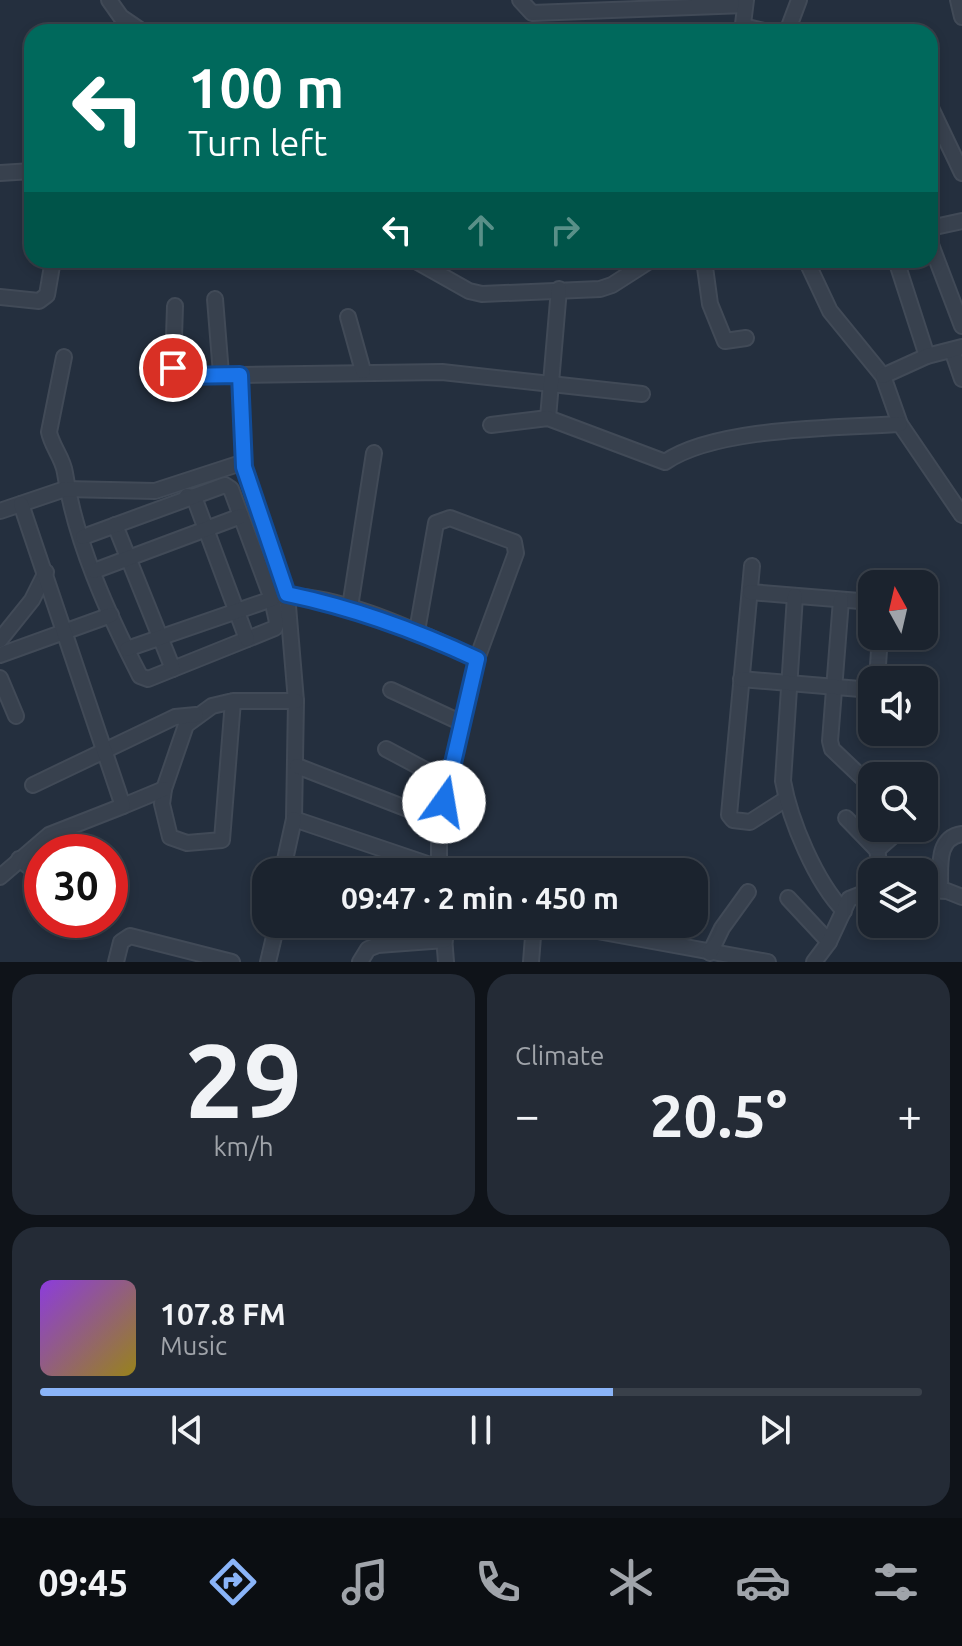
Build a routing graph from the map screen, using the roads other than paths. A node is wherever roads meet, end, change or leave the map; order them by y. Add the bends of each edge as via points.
1 (109, 0) edge
2 (520, 0) edge
3 (799, 0) edge
4 (958, 0) edge
5 (746, 2) edge
6 (682, 4) edge
7 (572, 6) edge
8 (962, 17) edge
9 (131, 24) edge
10 (743, 24) edge
11 (790, 24) edge
12 (938, 123) edge
13 (24, 172) edge
14 (0, 173) edge
15 (962, 173) edge
16 (962, 221) edge
17 (938, 226) edge
18 (938, 263) edge
19 (52, 268) edge
20 (428, 268) edge
21 (639, 268) edge
22 (705, 268) edge
23 (810, 268) edge
24 (899, 268) edge
25 (559, 289) junction
26 (0, 297) edge
27 (215, 299) dead end
28 (175, 306) dead end
29 (348, 317) dead end
30 (962, 326) edge
31 (746, 338) dead end
32 (957, 348) edge
33 (927, 356) junction
34 (64, 357) dead end
35 (363, 371) junction
36 (221, 374) junction
37 (240, 375) junction
38 (883, 376) junction
39 (962, 379) edge
40 (550, 383) junction
41 (642, 394) dead end
42 (548, 418) junction
43 (900, 424) junction
44 (491, 425) dead end
45 (374, 453) dead end
46 (244, 467) junction
47 (65, 489) junction
48 (155, 491) junction
49 (194, 497) junction
50 (21, 504) junction
51 (0, 511) edge
52 (962, 515) edge
53 (241, 516) junction
54 (115, 525) junction
55 (206, 529) junction
56 (83, 537) junction
57 (129, 558) junction
58 (752, 566) dead end
59 (94, 571) junction
60 (46, 572) junction
61 (750, 592) junction
62 (287, 594) junction
63 (795, 596) junction
64 (272, 599) junction
65 (841, 600) junction
66 (858, 601) edge
67 (350, 607) junction
68 (237, 611) junction
69 (111, 615) junction
70 (417, 631) junction
71 (65, 632) junction
72 (159, 638) junction
73 (247, 639) junction
74 (0, 640) edge
75 (127, 649) junction
76 (0, 655) edge
77 (477, 659) junction
78 (173, 669) junction
79 (0, 678) edge
80 (741, 679) junction
81 (789, 682) junction
82 (834, 688) junction
83 (858, 689) edge
84 (391, 690) dead end
85 (233, 701) junction
86 (296, 701) junction
87 (196, 715) junction
88 (16, 716) dead end
89 (462, 723) junction
90 (386, 749) dead end
91 (106, 750) junction
92 (297, 766) junction
93 (858, 774) edge
94 (448, 782) junction
95 (33, 785) dead end
96 (164, 789) junction
97 (786, 799) junction
98 (123, 806) junction
99 (846, 818) dead end
100 (294, 819) junction
101 (439, 821) junction
102 (962, 834) edge
103 (886, 842) edge
104 (877, 850) junction
105 (285, 858) edge
106 (405, 858) edge
107 (439, 858) edge
108 (878, 858) edge
109 (19, 859) junction
110 (24, 863) edge
111 (0, 877) edge
112 (940, 890) joint
113 (748, 892) dead end
114 (858, 893) edge
115 (962, 897) edge
116 (788, 898) dead end
117 (844, 911) junction
118 (274, 938) edge
119 (533, 938) edge
120 (632, 938) edge
121 (445, 940) joint
122 (829, 942) junction
123 (710, 953) junction
124 (116, 962) edge
125 (232, 962) edge
126 (268, 962) edge
127 (360, 962) edge
128 (446, 962) edge
129 (531, 962) edge
130 (768, 962) edge
131 (814, 962) edge

1 - 9 street
2 - 7 street via 532,13
3 - 11 street
4 - 8 street
5 - 6 street
5 - 10 street
6 - 7 street
12 - 15 street
13 - 14 street
16 - 17 street
18 - 30 street
19 - 26 street via 47,295 39,301
20 - 25 street via 475,294
21 - 25 street via 600,289
22 - 31 street via 710,304 725,341
23 - 38 street via 830,311
24 - 33 street
25 - 40 street
27 - 36 street
28 - 36 street via 173,368 180,376
29 - 35 street
32 - 33 street
32 - 39 street
33 - 38 street
34 - 47 street via 49,432 65,473
35 - 37 street
35 - 40 street via 442,372
36 - 37 street
37 - 46 street
38 - 43 street
40 - 41 street
40 - 42 street
42 - 43 street via 665,462 695,445
42 - 44 street
43 - 52 street
45 - 67 street
46 - 48 street via 238,464
46 - 62 street
47 - 48 street
47 - 50 street
47 - 56 street
48 - 49 street
49 - 53 street via 229,486
49 - 54 street
49 - 55 street
50 - 51 street
50 - 60 street
53 - 55 street
53 - 64 street
54 - 56 street
54 - 57 street
55 - 57 street
55 - 68 street
56 - 59 street
57 - 59 street
57 - 72 street
58 - 61 street
59 - 69 street
60 - 71 street
60 - 74 street via 32,600
61 - 63 street
61 - 80 street
62 - 64 street
62 - 67 street
62 - 86 street
63 - 65 street
63 - 81 street
64 - 68 street
64 - 73 street via 277,626
65 - 66 street
65 - 82 street
67 - 70 street
68 - 72 street
68 - 73 street
69 - 71 street
69 - 75 street
70 - 77 street
70 - 77 street via 436,523 450,518 514,542 516,553
71 - 76 street
71 - 91 street
72 - 75 street
72 - 78 street
73 - 78 street
75 - 78 street via 144,679
77 - 89 street
79 - 88 street
80 - 81 street
80 - 97 street via 729,815 750,822
81 - 82 street
81 - 97 street via 783,757
82 - 83 street
82 - 93 street via 832,749
84 - 89 street
85 - 86 street
85 - 87 street
85 - 96 street via 222,840 187,843 170,837
86 - 92 street
87 - 91 street via 175,717
87 - 96 street via 186,725
89 - 94 street
90 - 94 street
91 - 95 street
91 - 98 street
92 - 100 street
92 - 101 street
94 - 101 street
96 - 98 street
97 - 117 street via 827,894
98 - 109 street via 49,835
99 - 104 street
100 - 105 street
100 - 106 street
101 - 107 street
102 - 112 street via 946,841 941,851
103 - 104 street
104 - 108 street
109 - 110 street
109 - 111 street
112 - 115 street
113 - 123 street
114 - 117 street
116 - 122 street
117 - 122 street
118 - 126 street
119 - 129 street
120 - 123 street
121 - 127 street via 378,945
121 - 128 street
122 - 131 street
123 - 130 street
124 - 125 street via 121,942 130,936

